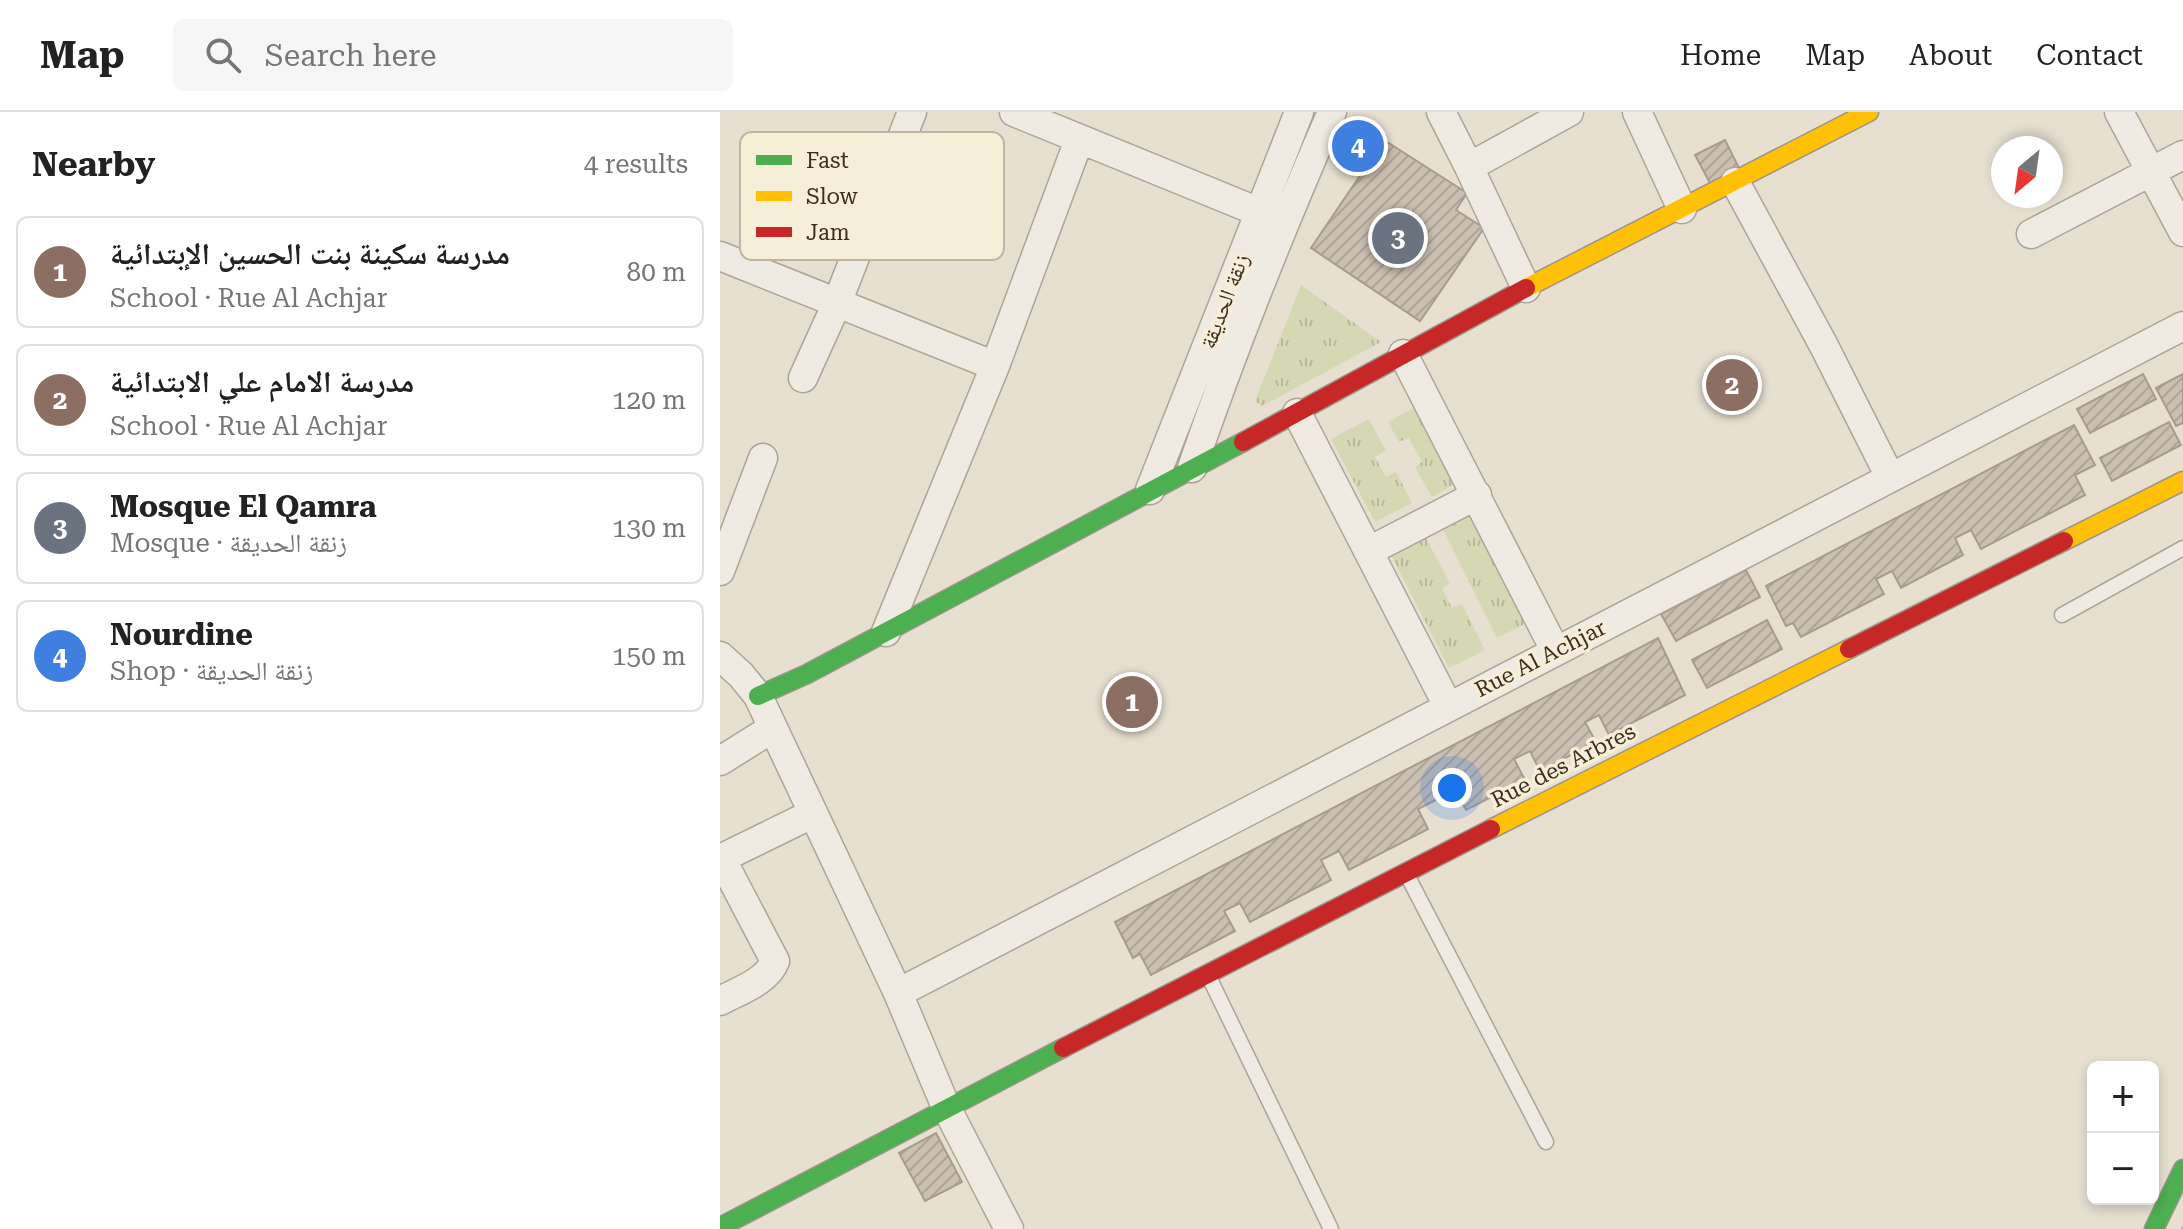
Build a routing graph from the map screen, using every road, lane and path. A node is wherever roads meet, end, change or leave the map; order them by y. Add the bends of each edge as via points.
1 (912, 112) edge
2 (1014, 112) edge
3 (1299, 112) edge
4 (1332, 112) edge
5 (1441, 112) edge
6 (1569, 112) edge
7 (1637, 112) edge
8 (1869, 112) edge
9 (2119, 112) edge
10 (904, 132) edge
11 (1079, 140) junction
12 (2183, 155) edge
13 (1469, 167) junction
14 (2152, 173) junction
15 (1735, 182) junction
16 (1682, 209) junction
17 (1259, 212) junction
18 (2183, 232) edge
19 (2031, 234) dead end
20 (720, 256) edge
21 (854, 260) edge
22 (1526, 288) junction
23 (837, 303) junction
24 (2183, 326) edge
25 (1403, 354) junction
26 (995, 366) junction
27 (803, 378) dead end
28 (1297, 413) junction
29 (763, 458) dead end
30 (1192, 468) junction
31 (1890, 477) junction
32 (2183, 481) edge
33 (1150, 490) junction
34 (1477, 495) junction
35 (2183, 548) edge
36 (1369, 551) junction
37 (720, 571) edge
38 (2062, 615) dead end
39 (886, 632) junction
40 (1555, 650) junction
41 (720, 656) edge
42 (758, 696) junction
43 (1448, 706) junction
44 (773, 728) junction
45 (720, 761) edge
46 (812, 814) junction
47 (720, 858) edge
48 (1405, 871) junction
49 (1207, 973) junction
50 (898, 993) junction
51 (720, 1001) edge
52 (956, 1102) junction
53 (1546, 1142) dead end
54 (2183, 1169) edge
55 (720, 1227) edge
56 (1009, 1229) edge
57 (1331, 1229) edge
58 (2154, 1229) edge

1 - 10 street
2 - 11 street
3 - 17 street, زنقة الحديقة
4 - 30 street, زنقة الحديقة
5 - 13 street
6 - 13 street
7 - 16 street
8 - 15 street
9 - 14 street
11 - 17 street
11 - 26 street
12 - 14 street
13 - 22 street
14 - 18 street
14 - 19 street
15 - 16 street
15 - 31 street
16 - 22 street
17 - 33 street, زنقة الحديقة
20 - 23 street
21 - 23 street
22 - 25 street
23 - 26 street
23 - 27 street
24 - 31 street, Rue Al Achjar
25 - 28 street
25 - 34 street
26 - 39 street
28 - 30 street
28 - 36 street
29 - 37 street
30 - 33 street
31 - 40 street, Rue Al Achjar
32 - 48 street, Rue des Arbres
33 - 39 street
34 - 36 street
34 - 40 street
35 - 38 lane
36 - 43 street
39 - 42 street
40 - 43 street, Rue Al Achjar
41 - 42 street
42 - 44 street
43 - 50 street, Rue Al Achjar
44 - 45 street
44 - 46 street
46 - 47 street
46 - 50 street
47 - 51 street via 775,961 762,978
48 - 49 street, Rue des Arbres
48 - 53 lane
49 - 52 street, Rue des Arbres
49 - 57 lane
50 - 52 street
52 - 55 street, Rue des Arbres
52 - 56 street
54 - 58 street

